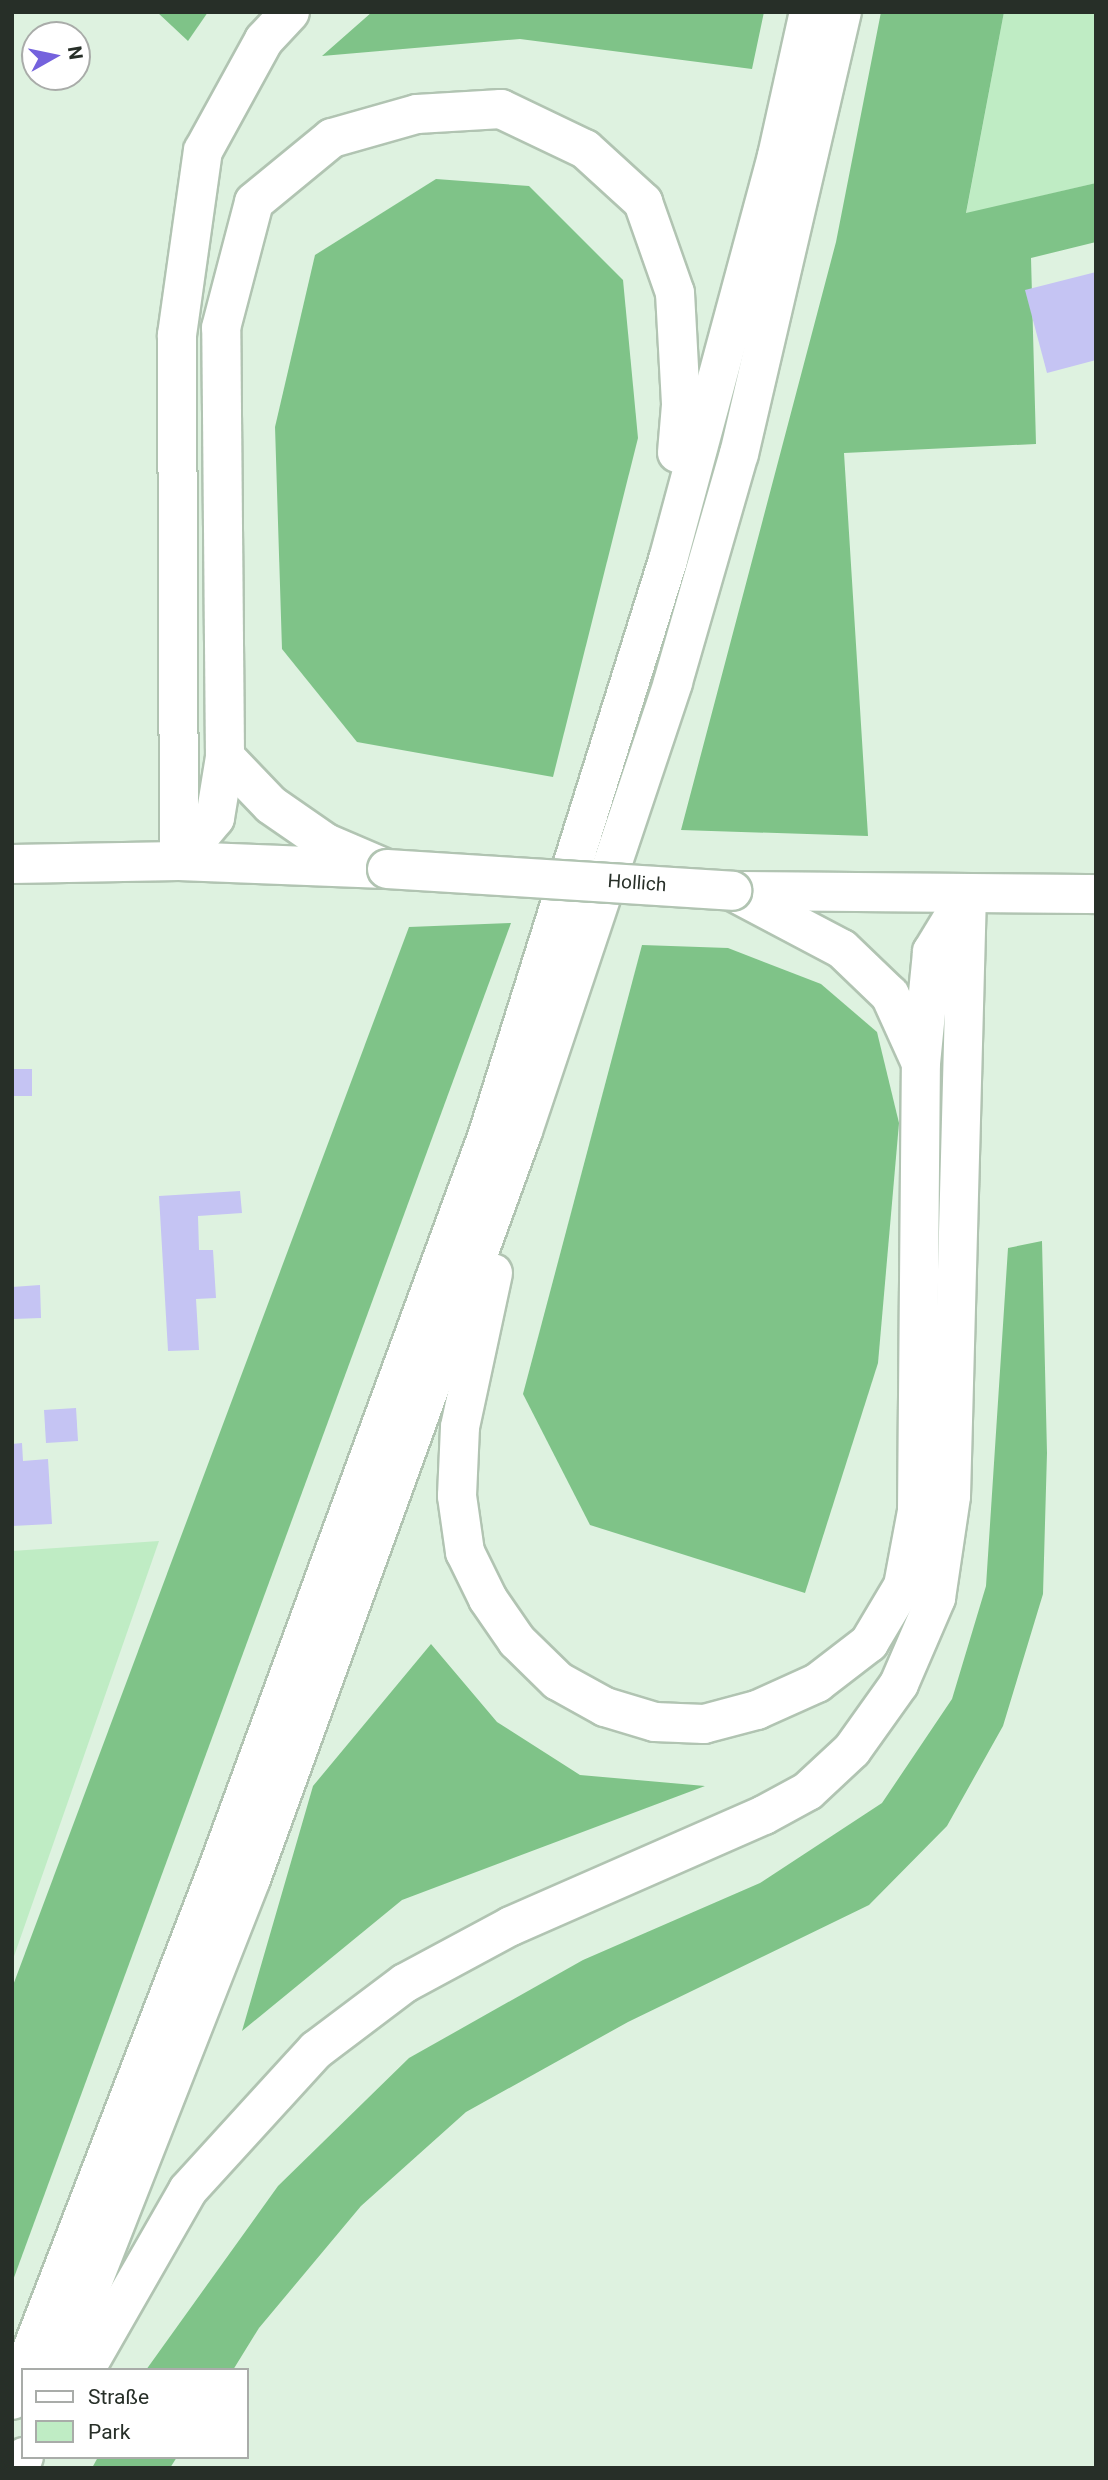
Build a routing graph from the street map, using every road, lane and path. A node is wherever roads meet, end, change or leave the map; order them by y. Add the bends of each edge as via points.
1 (290, 12) edge
2 (808, 12) edge
3 (842, 12) edge
4 (668, 560) junction
5 (225, 757) junction
6 (179, 861) junction
7 (12, 864) edge
8 (387, 869) junction
9 (732, 891) junction
10 (967, 894) junction
11 (1096, 894) edge
12 (921, 1063) junction
13 (523, 1130) junction
14 (26, 2368) edge
15 (59, 2368) edge
16 (86, 2368) edge
17 (21, 2379) edge
18 (12, 2400) edge

1 - 6 main road via 264,40 203,151 177,335
2 - 4 main road via 777,156
3 - 13 main road via 739,454 673,682
4 - 5 main road via 681,405 675,293 643,202 585,149 501,109 416,114 332,138 254,202 221,328
4 - 14 main road via 488,1134 218,1868
5 - 6 main road via 215,818
5 - 8 main road via 271,805 326,843
6 - 7 main road, Hollich
6 - 8 main road, Hollich
8 - 9 main road, Hollich, bridge
9 - 10 main road, Hollich
9 - 12 main road via 842,949 890,995
10 - 11 main road, Hollich
10 - 12 main road via 932,952
10 - 16 main road via 951,1496 936,1598 899,1684 852,1750 808,1791 764,1815 511,1926 405,1983 316,2050 188,2190
12 - 13 main road via 917,1511 903,1586 869,1643 817,1683 757,1710 704,1724 655,1722 605,1707 558,1681 517,1641 488,1600 465,1552 457,1496 460,1427
13 - 15 main road via 251,1879
17 - 18 main road

